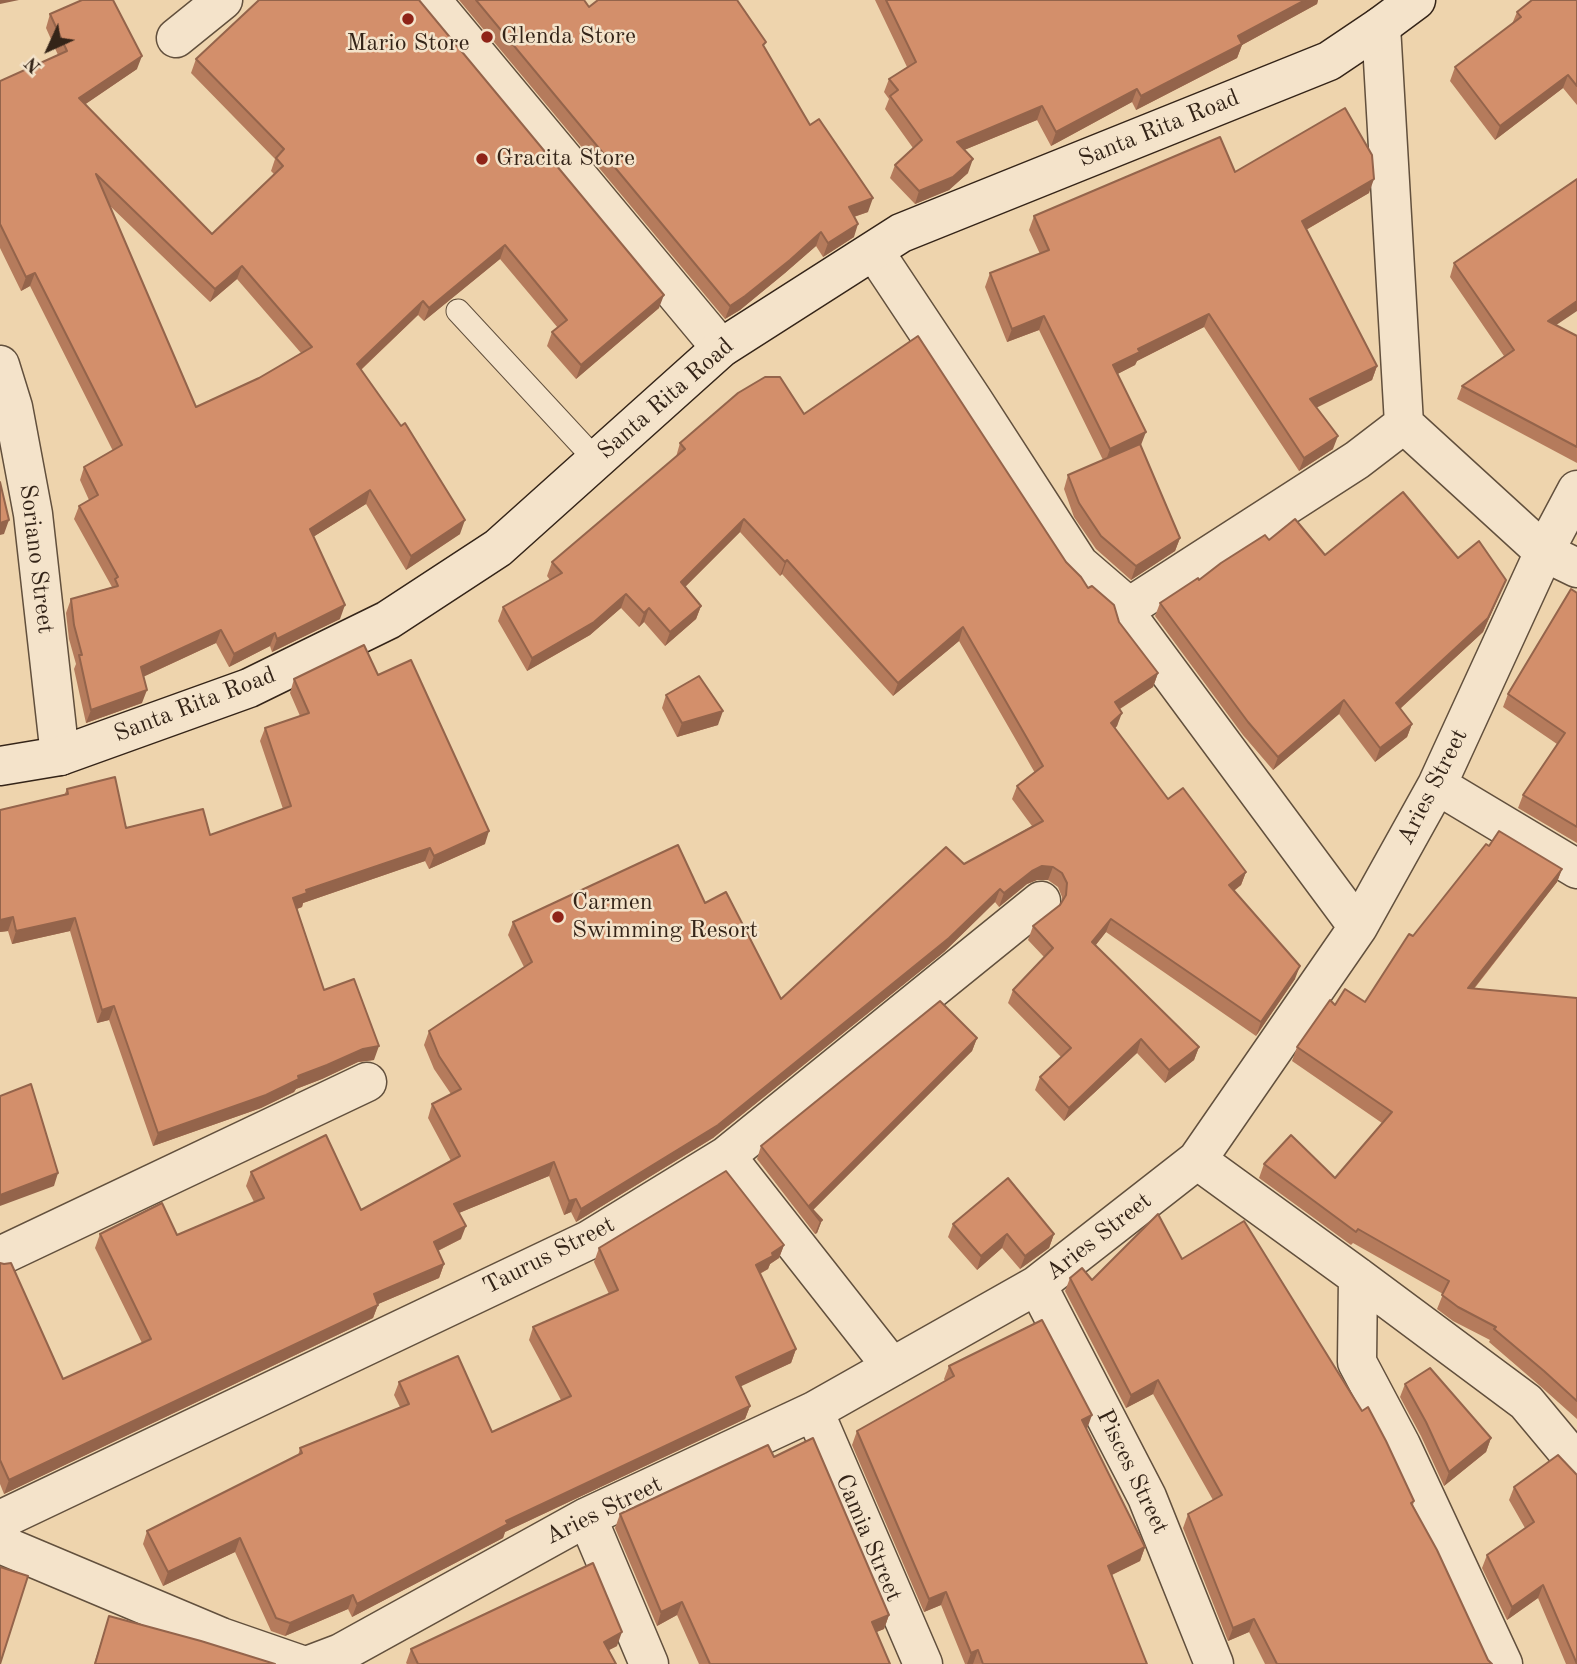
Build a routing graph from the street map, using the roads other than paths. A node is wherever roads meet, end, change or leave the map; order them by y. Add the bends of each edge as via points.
1 (223, 0) edge
2 (431, 0) edge
3 (1416, 0) edge
4 (1381, 26) junction
5 (176, 38) dead end
6 (874, 251) junction
7 (458, 311) edge
8 (721, 348) junction
9 (0, 365) edge
10 (1404, 425) junction
11 (596, 460) junction
12 (1577, 490) edge
13 (1560, 560) edge
14 (1129, 607) junction
15 (60, 756) junction
16 (0, 766) edge
17 (1437, 785) junction
18 (1577, 869) edge
19 (1041, 901) dead end
20 (1358, 928) junction
21 (367, 1082) dead end
22 (726, 1156) junction
23 (1197, 1160) junction
24 (0, 1256) edge
25 (1358, 1277) junction
26 (1037, 1285) junction
27 (892, 1367) junction
28 (814, 1411) junction
29 (1577, 1463) edge
30 (587, 1517) junction
31 (0, 1520) edge
32 (0, 1544) edge
33 (299, 1664) edge
34 (312, 1664) edge
35 (649, 1664) edge
36 (923, 1664) edge
37 (1214, 1664) edge
38 (1503, 1664) edge

1 - 5 street
2 - 8 street
3 - 4 street, Santa Rita Road
4 - 6 street, Santa Rita Road via 1329,61 901,233
4 - 10 street
6 - 8 street, Santa Rita Road
6 - 14 street via 1079,564
7 - 11 lane
8 - 11 street, Santa Rita Road
9 - 15 street, Soriano Street via 13,407 33,514
10 - 13 street
10 - 14 street
11 - 15 street, Santa Rita Road via 498,548 388,620 249,688
12 - 13 street, Aries Street
13 - 17 street, Aries Street
14 - 20 street via 1132,622
15 - 16 street, Santa Rita Road
17 - 18 street
17 - 20 street, Aries Street
19 - 22 street, Taurus Street
20 - 23 street, Aries Street
21 - 24 street
22 - 27 street
22 - 31 street, Taurus Street via 589,1240
23 - 25 street
23 - 26 street, Aries Street
25 - 29 street via 1526,1402
25 - 38 street via 1357,1362
26 - 27 street, Aries Street
26 - 37 street, Pisces Street via 1147,1497
27 - 28 street, Aries Street
28 - 30 street, Aries Street
28 - 36 street, Camia Street
30 - 34 street, Aries Street via 341,1653
30 - 35 street
32 - 33 street via 221,1637

